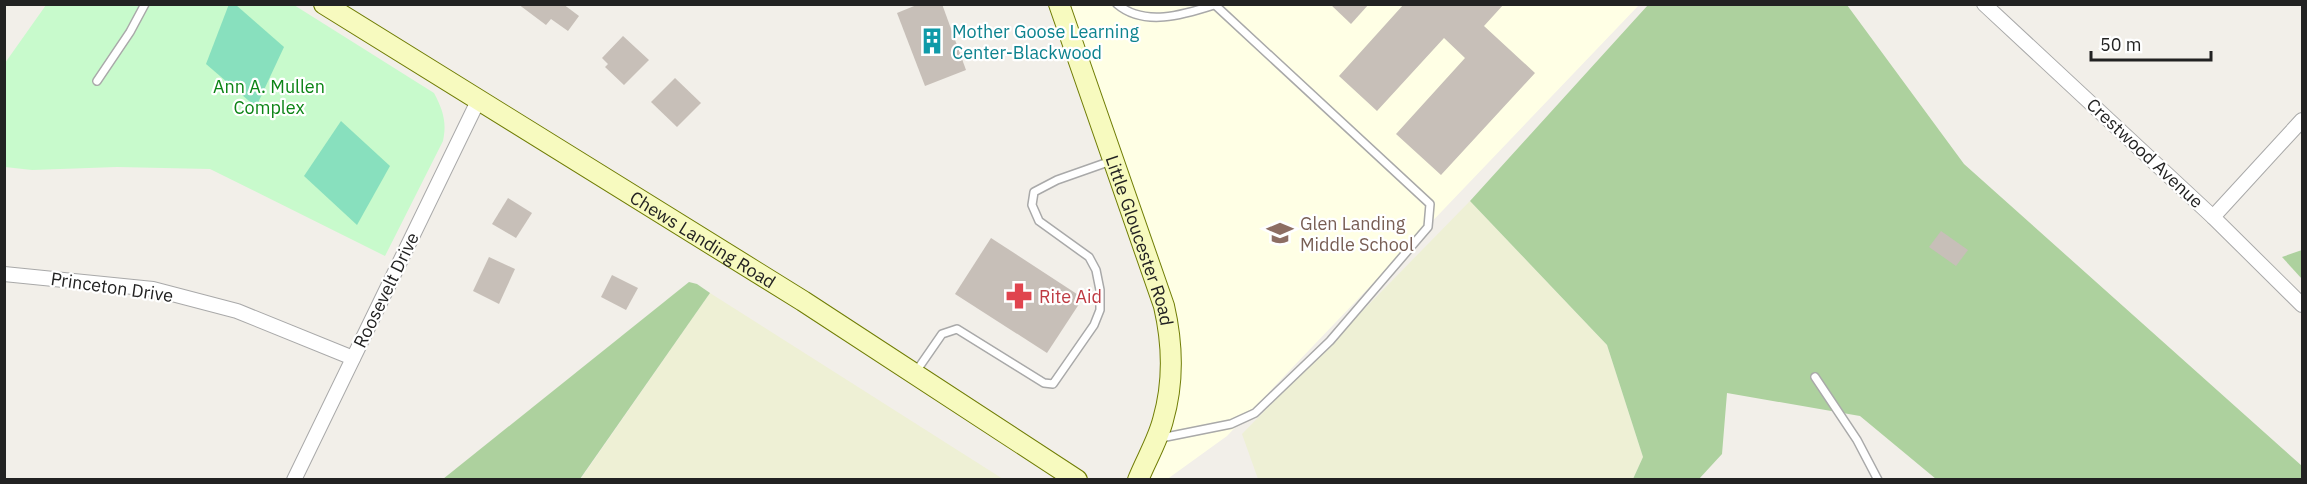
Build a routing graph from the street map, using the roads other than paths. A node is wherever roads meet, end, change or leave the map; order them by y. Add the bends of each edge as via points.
1 (145, 4) edge
2 (324, 4) edge
3 (1117, 4) edge
4 (1214, 4) edge
5 (1984, 4) edge
6 (1060, 5) edge
7 (97, 81) dead end
8 (478, 101) junction
9 (2302, 120) edge
10 (1114, 160) junction
11 (2213, 217) junction
12 (4, 274) edge
13 (2302, 305) edge
14 (353, 358) junction
15 (914, 374) junction
16 (1815, 377) dead end
17 (1156, 439) junction
18 (294, 480) edge
19 (1077, 480) edge
20 (1138, 480) edge
21 (1878, 480) edge

1 - 7 lane
2 - 8 main road, Chews Landing Road
3 - 4 lane via 1136,16 1148,18
4 - 17 lane via 1430,204 1428,227 1330,341 1255,413 1231,424
5 - 11 street, Crestwood Avenue
6 - 10 main road, Little Gloucester Road
8 - 14 street, Roosevelt Drive
8 - 15 main road, Chews Landing Road
9 - 11 street
10 - 15 lane via 1034,192 1032,205 1039,221 1089,257 1100,290 1100,310 1094,325 1053,384 1044,383 957,329 942,334
10 - 17 main road, Little Gloucester Road via 1171,336 1172,381
11 - 13 street, Crestwood Avenue
12 - 14 street, Princeton Drive via 153,289 237,311
14 - 18 street, Roosevelt Drive
15 - 19 main road, Chews Landing Road
16 - 21 lane
17 - 20 main road, Little Gloucester Road

